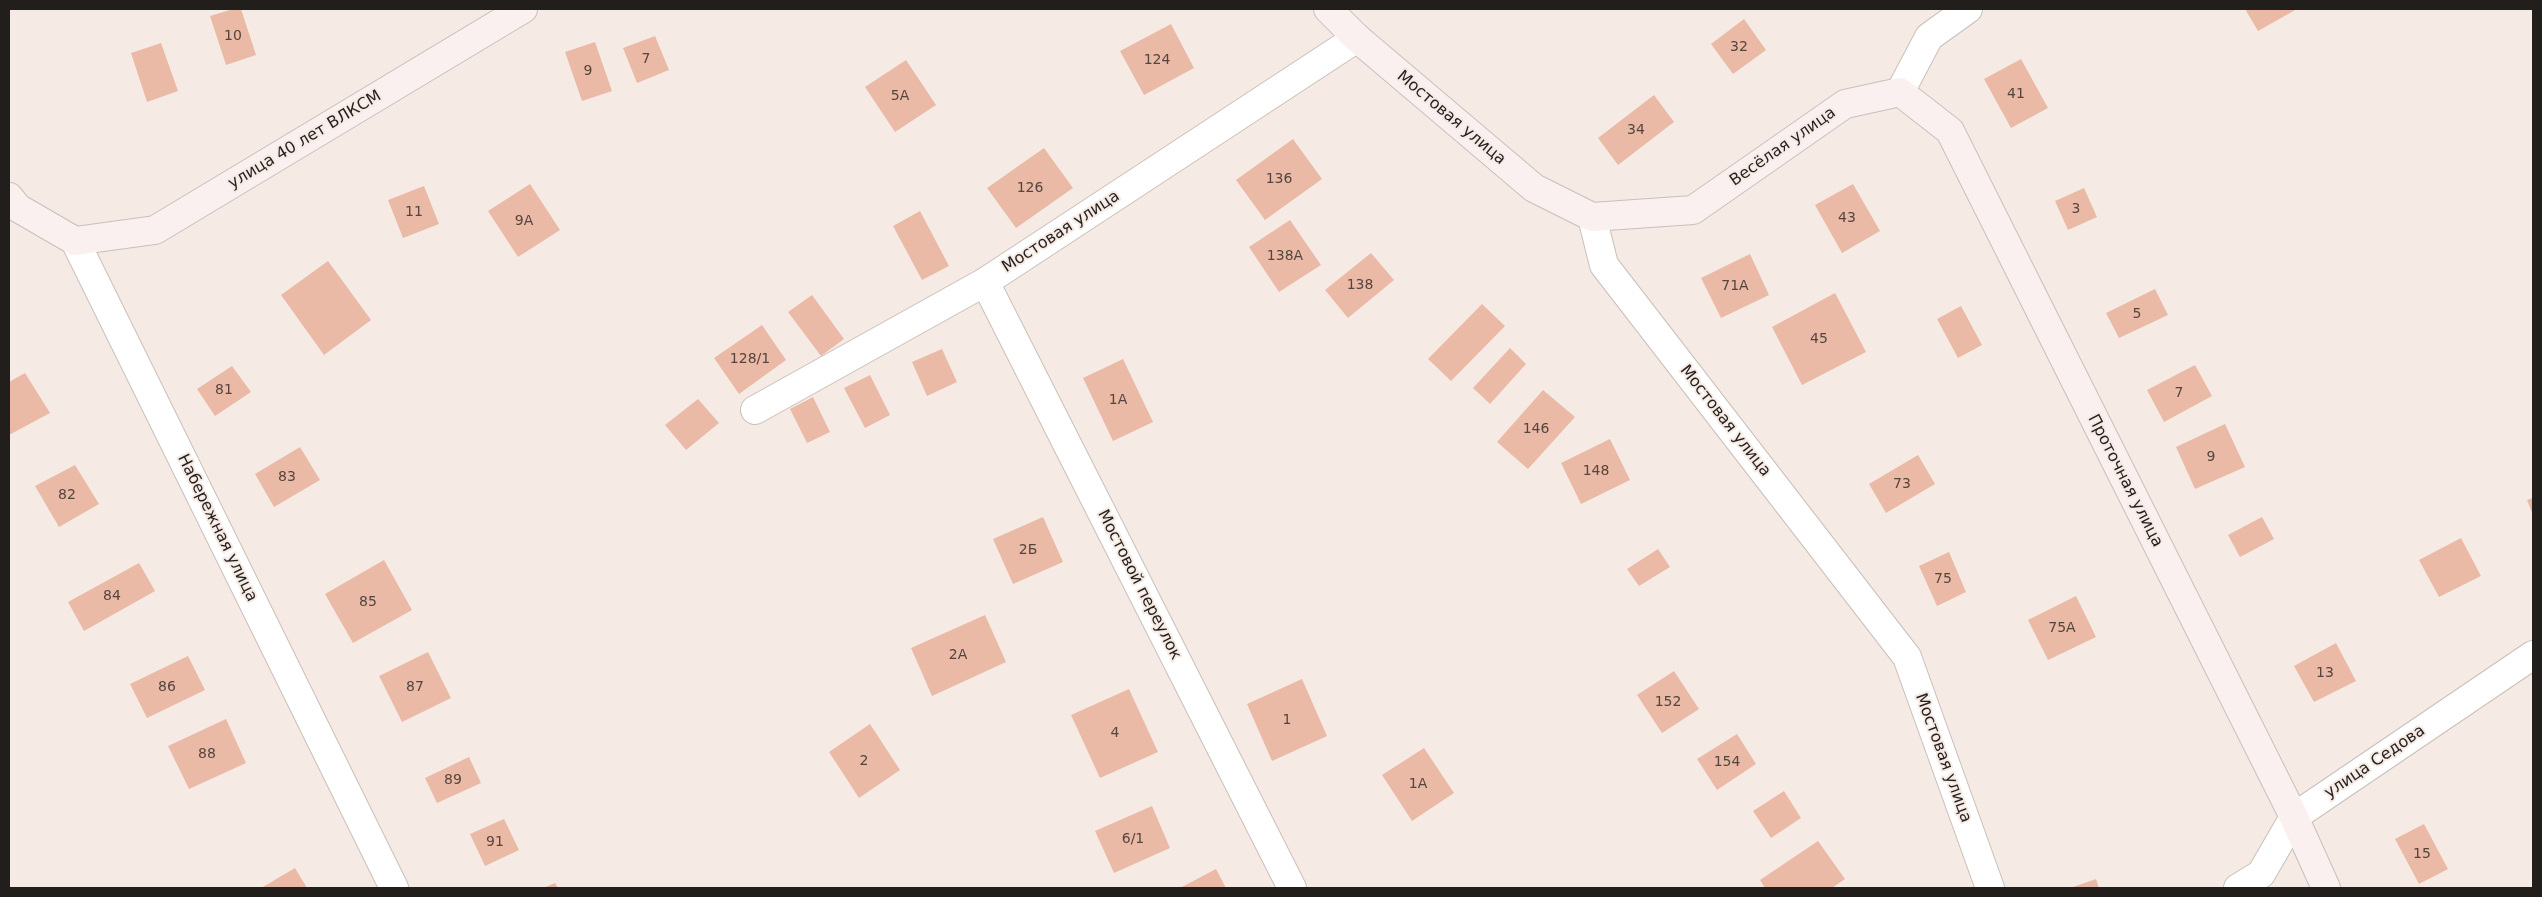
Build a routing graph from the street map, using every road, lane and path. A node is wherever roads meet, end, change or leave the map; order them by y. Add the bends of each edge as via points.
1 (523, 9) edge
2 (1328, 9) edge
3 (1968, 9) edge
4 (1357, 38) junction
5 (1900, 92) junction
6 (9, 196) edge
7 (1592, 217) junction
8 (75, 241) junction
9 (986, 282) junction
10 (755, 410) dead end
11 (2533, 655) edge
12 (2294, 817) junction
13 (394, 888) edge
14 (1292, 888) edge
15 (1990, 888) edge
16 (2238, 888) edge
17 (2326, 888) edge

1 - 8 street, улица 40 лет ВЛКСМ via 155,230
2 - 4 street, Мостовая улица
3 - 5 street via 1928,37
4 - 7 street, Мостовая улица via 1534,188
4 - 9 street, Мостовая улица
5 - 7 street, Весёлая улица via 1845,104 1693,210
5 - 12 street, Проточная улица via 1950,131
6 - 8 street via 18,208
7 - 15 street, Мостовая улица via 1604,265 1907,658
8 - 13 street, Набережная улица
9 - 10 street, Мостовая улица
9 - 14 street, Мостовой переулок
11 - 12 street, улица Седова
12 - 16 street, улица Седова via 2260,874
12 - 17 street, Проточная улица

